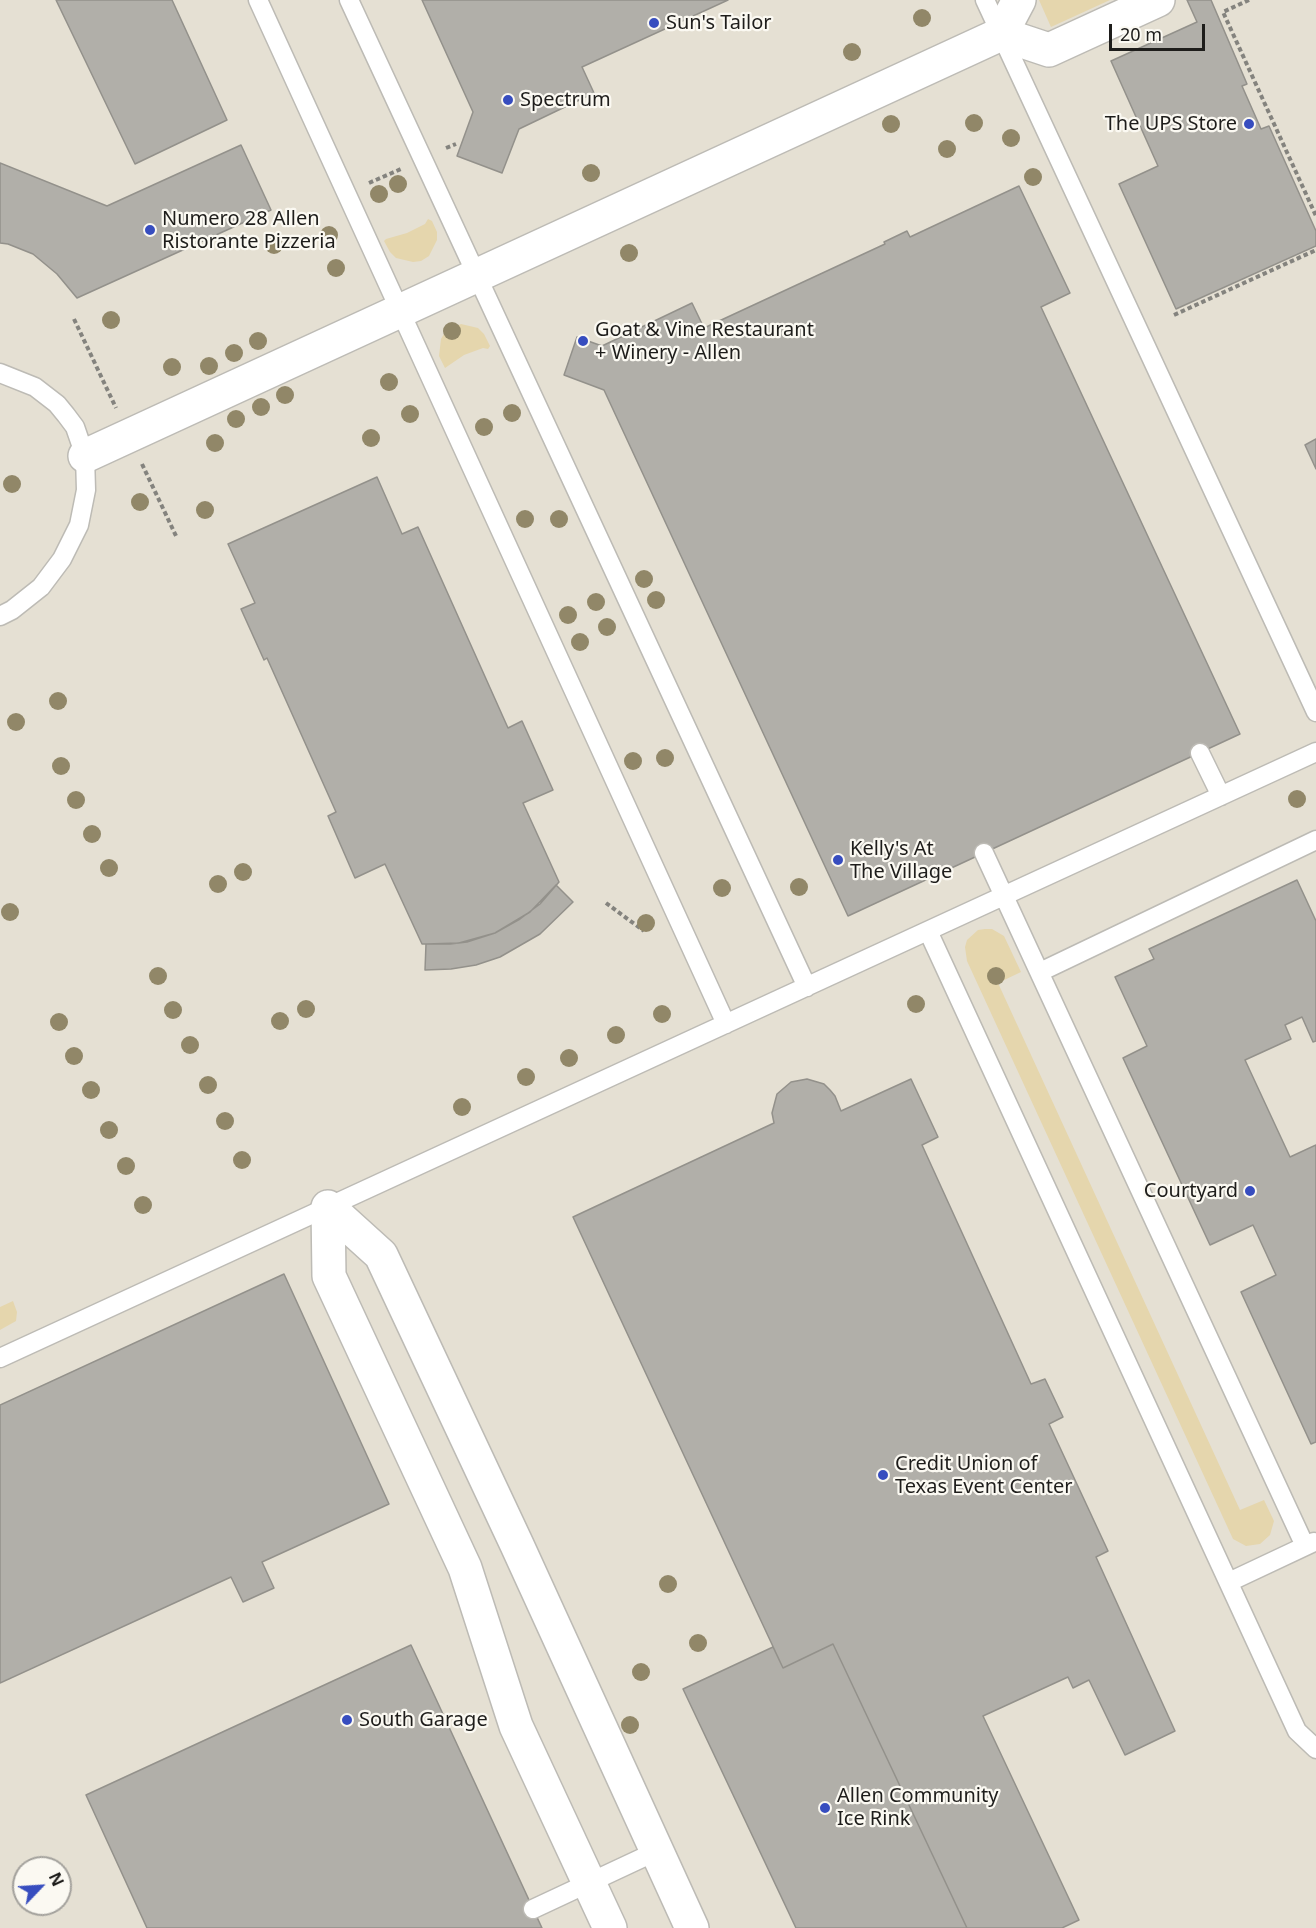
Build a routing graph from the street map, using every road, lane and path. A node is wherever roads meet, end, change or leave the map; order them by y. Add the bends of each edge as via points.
1 (258, 0) edge
2 (349, 0) edge
3 (985, 0) edge
4 (1019, 0) edge
5 (1158, 0) edge
6 (1249, 0) edge
7 (1001, 34) junction
8 (456, 144) dead end
9 (422, 159) junction
10 (346, 194) junction
11 (1316, 216) edge
12 (1316, 250) edge
13 (476, 276) junction
14 (400, 311) junction
15 (1174, 315) dead end
16 (0, 373) edge
17 (85, 456) junction
18 (0, 616) edge
19 (1316, 712) edge
20 (1316, 752) edge
21 (1200, 753) dead end
22 (1221, 796) junction
23 (1316, 840) edge
24 (984, 853) dead end
25 (1005, 895) junction
26 (606, 903) dead end
27 (644, 931) dead end
28 (928, 931) junction
29 (1040, 972) junction
30 (807, 987) junction
31 (726, 1024) junction
32 (328, 1207) junction
33 (0, 1358) edge
34 (1311, 1544) edge
35 (1229, 1582) junction
36 (1316, 1749) edge
37 (657, 1851) junction
38 (589, 1883) junction
39 (533, 1910) dead end
40 (610, 1928) edge
41 (692, 1928) edge

1 - 10 lane
2 - 9 lane
3 - 7 lane
4 - 7 street
5 - 7 street via 1048,50
6 - 11 path via 1223,12
7 - 13 street
7 - 19 lane
8 - 9 path
9 - 10 path
9 - 13 lane
10 - 14 lane
12 - 15 path
13 - 14 street
13 - 30 lane
14 - 17 street
14 - 31 lane
16 - 17 lane via 35,387 57,404 75,428
17 - 18 lane via 86,490 79,525 62,559 41,587
20 - 22 lane
21 - 22 lane
22 - 25 lane
23 - 29 lane
24 - 25 lane
25 - 28 lane
25 - 29 lane
26 - 27 path
28 - 30 lane
28 - 35 lane
29 - 34 lane
30 - 31 lane
31 - 32 lane
32 - 33 lane
32 - 37 street via 381,1255
32 - 38 street via 329,1276 465,1568 516,1726
34 - 35 lane
35 - 36 lane via 1298,1731
37 - 38 lane
37 - 41 street
38 - 39 lane
38 - 40 street

